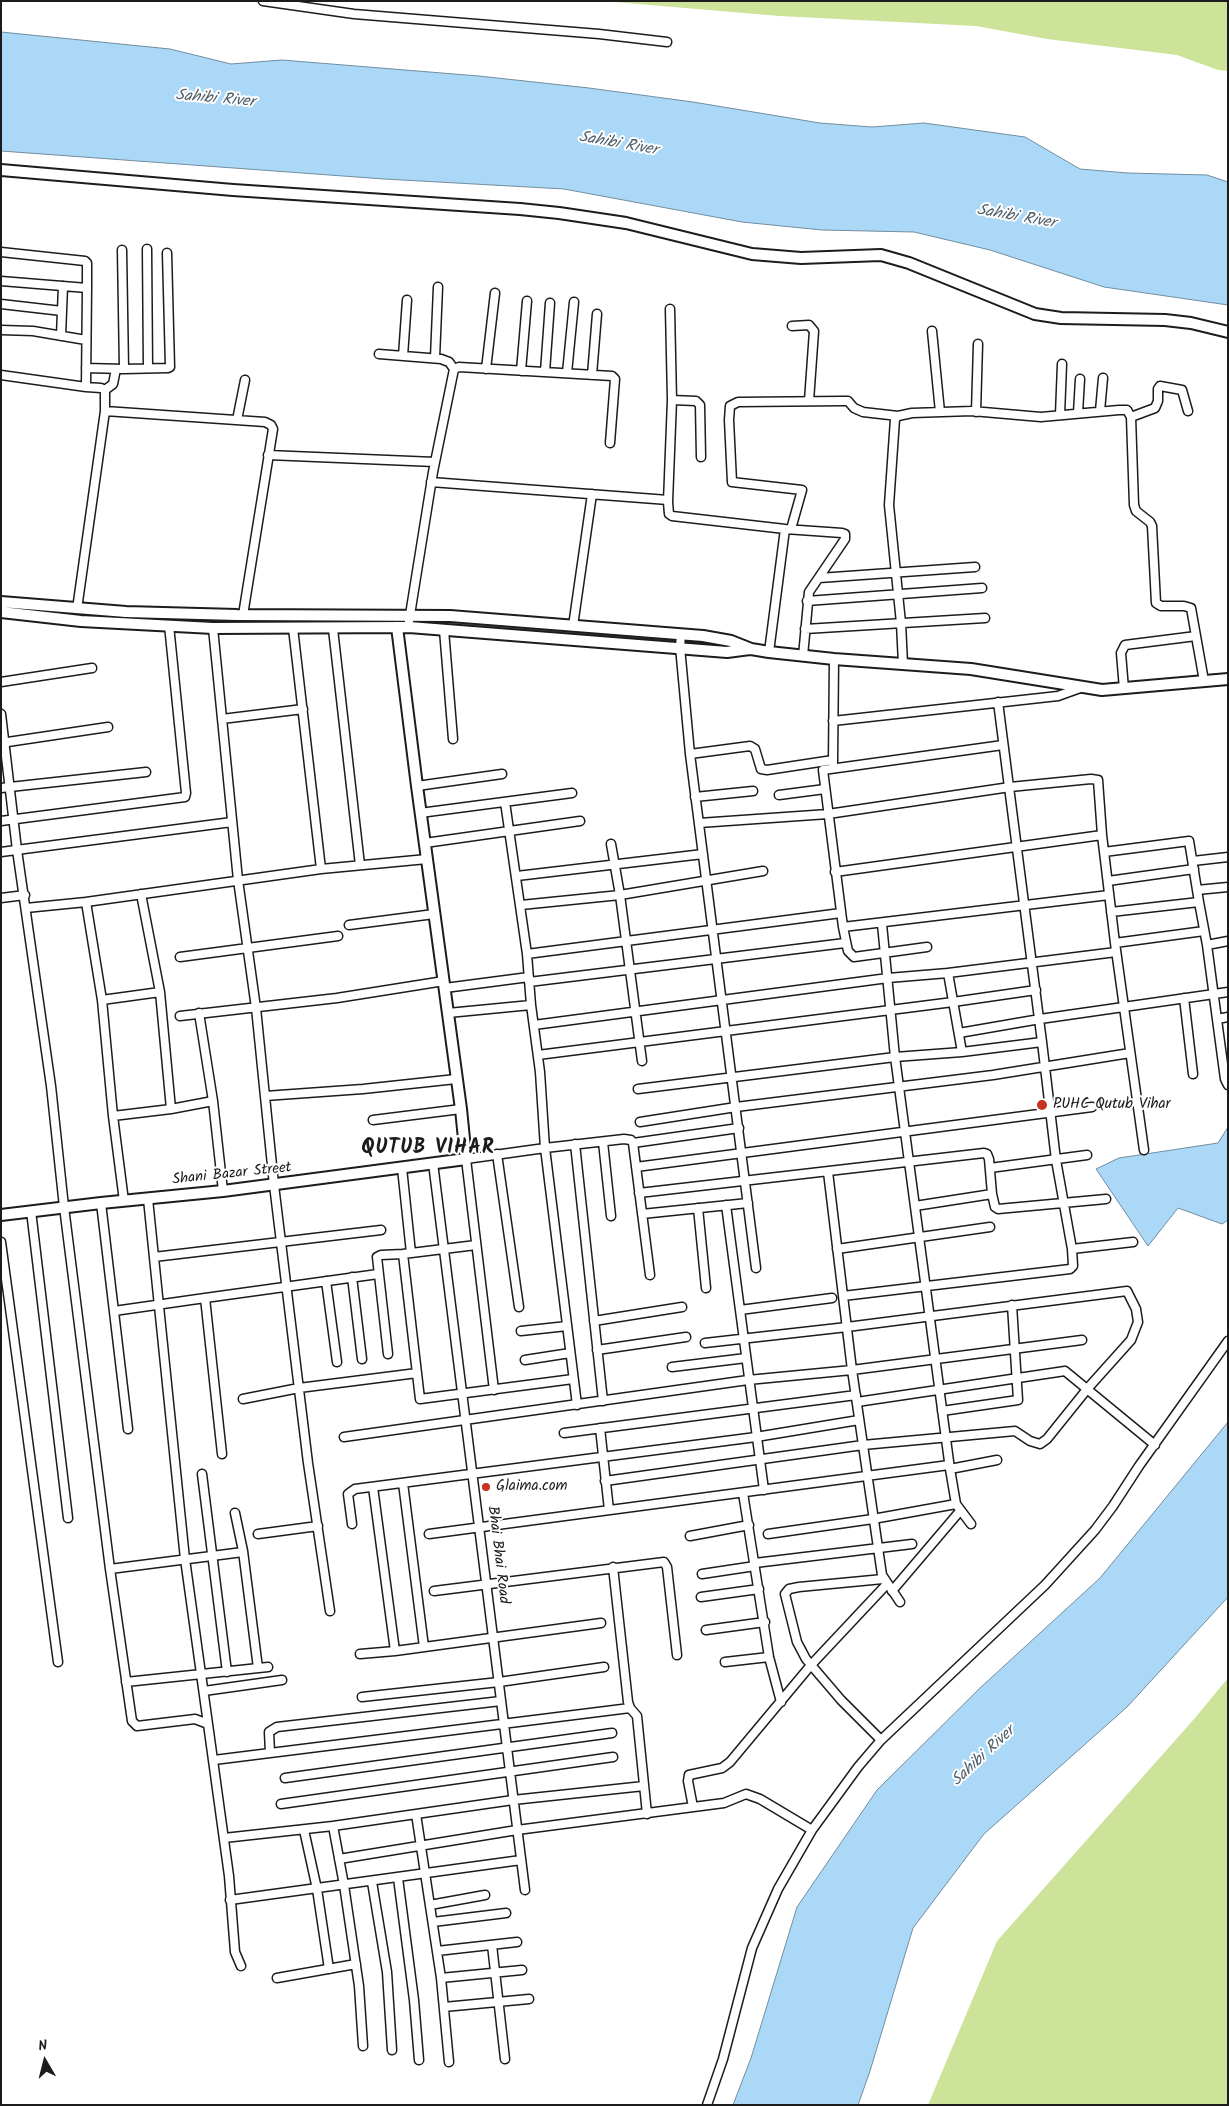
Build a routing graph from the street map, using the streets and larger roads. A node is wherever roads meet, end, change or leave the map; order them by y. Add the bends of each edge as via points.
1 (263, 1) edge
2 (667, 42) dead end
3 (1, 170) edge
4 (146, 249) dead end
5 (122, 250) dead end
6 (1, 252) edge
7 (166, 253) dead end
8 (1, 281) edge
9 (63, 286) junction
10 (87, 288) junction
11 (438, 288) dead end
12 (495, 293) dead end
13 (407, 300) dead end
14 (527, 301) dead end
15 (574, 302) dead end
16 (550, 303) dead end
17 (1, 304) edge
18 (670, 309) dead end
19 (62, 310) junction
20 (597, 314) dead end
21 (792, 326) dead end
22 (1, 330) edge
23 (932, 331) dead end
24 (1228, 332) edge
25 (61, 336) junction
26 (86, 340) junction
27 (978, 344) dead end
28 (379, 354) dead end
29 (403, 356) junction
30 (435, 358) junction
31 (1062, 364) dead end
32 (86, 368) junction
33 (148, 368) junction
34 (120, 369) junction
35 (454, 369) junction
36 (486, 369) junction
37 (521, 371) junction
38 (545, 372) junction
39 (567, 373) junction
40 (1, 375) edge
41 (592, 375) junction
42 (1102, 378) dead end
43 (1080, 379) dead end
44 (245, 380) dead end
45 (86, 387) junction
46 (105, 390) junction
47 (672, 400) junction
48 (809, 401) junction
49 (105, 411) junction
50 (1188, 411) dead end
51 (940, 412) junction
52 (976, 412) junction
53 (1100, 412) junction
54 (1078, 413) junction
55 (1060, 415) junction
56 (898, 416) junction
57 (1131, 417) junction
58 (237, 420) junction
59 (610, 443) dead end
60 (268, 455) junction
61 (701, 457) dead end
62 (435, 462) junction
63 (432, 482) junction
64 (592, 494) junction
65 (668, 500) junction
66 (788, 529) junction
67 (975, 567) dead end
68 (894, 572) junction
69 (819, 578) junction
70 (982, 588) dead end
71 (897, 595) junction
72 (807, 601) junction
73 (1, 602) edge
74 (77, 609) junction
75 (1, 612) edge
76 (243, 614) junction
77 (409, 615) junction
78 (985, 618) dead end
79 (901, 623) junction
80 (169, 625) junction
81 (573, 626) junction
82 (397, 627) junction
83 (409, 627) junction
84 (213, 628) junction
85 (293, 628) junction
86 (333, 629) junction
87 (805, 629) junction
88 (444, 630) junction
89 (681, 634) junction
90 (1196, 636) junction
91 (680, 647) junction
92 (751, 649) junction
93 (769, 652) junction
94 (803, 656) junction
95 (834, 659) junction
96 (903, 664) junction
97 (92, 668) dead end
98 (1228, 679) edge
99 (1204, 681) junction
100 (1, 682) edge
101 (1083, 687) junction
102 (1124, 690) junction
103 (998, 702) junction
104 (303, 709) junction
105 (1, 716) edge
106 (222, 719) junction
107 (833, 721) junction
108 (108, 727) dead end
109 (453, 739) dead end
110 (3, 743) edge
111 (1004, 745) junction
112 (690, 754) junction
113 (833, 764) junction
114 (146, 772) dead end
115 (502, 774) dead end
116 (417, 786) junction
117 (11, 787) junction
118 (1010, 787) junction
119 (1, 788) edge
120 (825, 789) junction
121 (753, 791) dead end
122 (572, 793) dead end
123 (779, 795) dead end
124 (695, 797) junction
125 (505, 802) junction
126 (420, 813) junction
127 (828, 814) junction
128 (13, 820) junction
129 (1, 821) edge
130 (580, 821) dead end
131 (232, 822) junction
132 (699, 823) junction
133 (510, 832) junction
134 (1102, 835) junction
135 (425, 842) junction
136 (611, 844) dead end
137 (1017, 848) junction
138 (17, 850) junction
139 (1, 852) edge
140 (1104, 852) junction
141 (703, 854) junction
142 (1228, 857) edge
143 (427, 859) junction
144 (360, 865) junction
145 (1194, 865) junction
146 (615, 866) junction
147 (321, 869) junction
148 (763, 871) dead end
149 (835, 872) junction
150 (517, 876) junction
151 (706, 879) junction
152 (238, 880) junction
153 (1108, 882) junction
154 (1228, 887) edge
155 (1198, 890) junction
156 (141, 894) junction
157 (1109, 894) junction
158 (25, 895) junction
159 (620, 895) junction
160 (1, 898) edge
161 (86, 902) junction
162 (1199, 902) junction
163 (1025, 904) junction
164 (521, 905) junction
165 (26, 908) junction
166 (1111, 912) junction
167 (841, 913) junction
168 (434, 914) junction
169 (882, 924) junction
170 (349, 925) dead end
171 (843, 927) junction
172 (713, 929) junction
173 (1204, 931) junction
174 (338, 936) dead end
175 (627, 941) junction
176 (1228, 941) edge
177 (845, 942) junction
178 (1115, 943) junction
179 (1208, 945) junction
180 (927, 946) dead end
181 (248, 947) junction
182 (1116, 952) junction
183 (886, 953) junction
184 (527, 954) junction
185 (180, 957) dead end
186 (717, 958) junction
187 (1032, 962) junction
188 (629, 970) junction
189 (948, 973) junction
190 (888, 978) junction
191 (529, 979) junction
192 (444, 984) junction
193 (1036, 990) junction
194 (160, 992) junction
195 (1228, 992) edge
196 (1213, 993) junction
197 (1184, 998) junction
198 (102, 1000) junction
199 (723, 1000) junction
200 (953, 1002) junction
201 (531, 1005) junction
202 (1124, 1006) junction
203 (256, 1008) junction
204 (891, 1010) junction
205 (637, 1011) junction
206 (199, 1013) junction
207 (448, 1013) junction
208 (180, 1016) dead end
209 (1228, 1017) edge
210 (1040, 1019) junction
211 (1217, 1019) junction
212 (534, 1025) junction
213 (727, 1031) junction
214 (959, 1033) junction
215 (640, 1041) junction
216 (1042, 1042) junction
217 (1224, 1043) edge
218 (962, 1052) junction
219 (1130, 1053) junction
220 (538, 1055) junction
221 (895, 1056) junction
222 (642, 1061) dead end
223 (1225, 1064) edge
224 (1047, 1067) junction
225 (1193, 1074) dead end
226 (732, 1076) junction
227 (456, 1078) junction
228 (1228, 1085) edge
229 (900, 1086) junction
230 (638, 1089) dead end
231 (265, 1096) junction
232 (213, 1101) junction
233 (736, 1107) junction
234 (1092, 1107) dead end
235 (171, 1109) junction
236 (461, 1109) junction
237 (1052, 1112) junction
238 (113, 1116) junction
239 (373, 1120) dead end
240 (640, 1122) dead end
241 (739, 1128) junction
242 (905, 1132) junction
243 (603, 1142) junction
244 (633, 1142) junction
245 (575, 1144) junction
246 (545, 1148) junction
247 (1144, 1150) dead end
248 (742, 1152) junction
249 (497, 1154) junction
250 (1087, 1155) dead end
251 (466, 1159) junction
252 (1056, 1160) junction
253 (910, 1162) junction
254 (432, 1164) junction
255 (636, 1166) junction
256 (402, 1168) junction
257 (990, 1168) junction
258 (828, 1172) junction
259 (746, 1181) junction
260 (274, 1185) junction
261 (223, 1191) junction
262 (639, 1193) junction
263 (992, 1194) junction
264 (148, 1199) junction
265 (1106, 1199) dead end
266 (124, 1201) junction
267 (100, 1203) junction
268 (748, 1203) junction
269 (1064, 1204) junction
270 (726, 1205) junction
271 (916, 1206) junction
272 (64, 1207) junction
273 (698, 1208) junction
274 (31, 1211) junction
275 (642, 1214) junction
276 (1, 1215) edge
277 (611, 1216) dead end
278 (990, 1226) dead end
279 (381, 1230) dead end
280 (919, 1237) junction
281 (1, 1242) edge
282 (281, 1242) junction
283 (1133, 1242) dead end
284 (476, 1245) junction
285 (443, 1248) junction
286 (837, 1249) junction
287 (1072, 1249) junction
288 (407, 1253) junction
289 (154, 1257) junction
290 (756, 1268) dead end
291 (378, 1274) junction
292 (650, 1275) dead end
293 (352, 1277) junction
294 (326, 1281) junction
295 (926, 1285) junction
296 (287, 1287) junction
297 (706, 1288) dead end
298 (843, 1296) junction
299 (205, 1298) junction
300 (832, 1298) dead end
301 (159, 1304) junction
302 (1012, 1305) junction
303 (519, 1307) dead end
304 (682, 1307) dead end
305 (740, 1310) junction
306 (114, 1311) junction
307 (930, 1315) junction
308 (594, 1321) junction
309 (567, 1326) junction
310 (847, 1327) junction
311 (521, 1331) dead end
312 (686, 1337) dead end
313 (744, 1339) junction
314 (1082, 1340) dead end
315 (1228, 1341) edge
316 (705, 1343) dead end
317 (1015, 1349) junction
318 (597, 1350) junction
319 (570, 1353) junction
320 (388, 1354) dead end
321 (362, 1358) dead end
322 (746, 1358) junction
323 (935, 1359) junction
324 (525, 1360) dead end
325 (337, 1362) dead end
326 (672, 1367) dead end
327 (852, 1370) junction
328 (417, 1373) junction
329 (573, 1379) junction
330 (1018, 1379) junction
331 (748, 1380) junction
332 (299, 1388) junction
333 (1088, 1388) junction
334 (494, 1390) junction
335 (940, 1390) junction
336 (462, 1394) junction
337 (856, 1398) junction
338 (243, 1399) dead end
339 (603, 1401) junction
340 (577, 1405) junction
341 (752, 1409) junction
342 (942, 1411) junction
343 (466, 1420) junction
344 (859, 1420) junction
345 (600, 1428) junction
346 (128, 1429) dead end
347 (564, 1433) dead end
348 (344, 1437) dead end
349 (756, 1437) junction
350 (946, 1438) junction
351 (1155, 1444) junction
352 (863, 1445) junction
353 (222, 1454) dead end
354 (604, 1457) junction
355 (760, 1460) junction
356 (997, 1460) dead end
357 (949, 1467) junction
358 (202, 1474) dead end
359 (473, 1474) junction
360 (867, 1477) junction
361 (605, 1481) junction
362 (403, 1483) junction
363 (373, 1487) junction
364 (764, 1490) junction
365 (743, 1493) junction
366 (958, 1507) junction
367 (610, 1510) junction
368 (235, 1513) dead end
369 (68, 1518) dead end
370 (873, 1519) junction
371 (352, 1524) dead end
372 (971, 1524) dead end
373 (749, 1525) junction
374 (318, 1526) junction
375 (479, 1528) junction
376 (258, 1534) dead end
377 (429, 1534) dead end
378 (768, 1534) dead end
379 (690, 1536) dead end
380 (912, 1544) dead end
381 (878, 1548) junction
382 (243, 1552) junction
383 (214, 1556) junction
384 (185, 1559) junction
385 (755, 1564) junction
386 (613, 1567) junction
387 (110, 1569) junction
388 (702, 1574) dead end
389 (885, 1582) junction
390 (486, 1585) junction
391 (759, 1589) junction
392 (434, 1591) dead end
393 (892, 1591) junction
394 (701, 1597) dead end
395 (900, 1602) dead end
396 (330, 1611) dead end
397 (765, 1622) junction
398 (601, 1623) dead end
399 (706, 1630) dead end
400 (493, 1638) junction
401 (424, 1648) junction
402 (395, 1651) junction
403 (360, 1654) dead end
404 (677, 1655) dead end
405 (769, 1657) junction
406 (58, 1662) dead end
407 (725, 1662) dead end
408 (811, 1665) junction
409 (268, 1667) dead end
410 (604, 1667) dead end
411 (258, 1668) junction
412 (227, 1672) junction
413 (202, 1675) junction
414 (282, 1680) dead end
415 (126, 1682) junction
416 (499, 1682) junction
417 (204, 1691) junction
418 (362, 1697) dead end
419 (501, 1701) junction
420 (782, 1702) junction
421 (630, 1708) junction
422 (208, 1724) junction
423 (504, 1724) junction
424 (612, 1733) dead end
425 (881, 1740) junction
426 (507, 1747) junction
427 (270, 1753) junction
428 (613, 1757) dead end
429 (214, 1760) junction
430 (510, 1772) junction
431 (285, 1778) dead end
432 (644, 1786) junction
433 (513, 1800) junction
434 (281, 1804) dead end
435 (693, 1807) junction
436 (416, 1814) junction
437 (647, 1814) junction
438 (332, 1826) junction
439 (304, 1830) junction
440 (517, 1830) junction
441 (812, 1830) junction
442 (224, 1838) junction
443 (422, 1846) junction
444 (339, 1858) junction
445 (521, 1860) junction
446 (426, 1874) junction
447 (398, 1878) junction
448 (372, 1882) junction
449 (344, 1886) junction
450 (316, 1889) junction
451 (525, 1890) dead end
452 (485, 1895) dead end
453 (230, 1900) junction
454 (430, 1905) junction
455 (506, 1912) dead end
456 (433, 1922) junction
457 (517, 1942) dead end
458 (492, 1945) junction
459 (437, 1951) junction
460 (356, 1964) junction
461 (241, 1966) dead end
462 (329, 1969) junction
463 (522, 1970) dead end
464 (495, 1973) junction
465 (277, 1978) dead end
466 (441, 1978) junction
467 (529, 1999) dead end
468 (500, 2002) junction
469 (444, 2007) junction
470 (362, 2046) dead end
471 (392, 2050) dead end
472 (505, 2059) dead end
473 (419, 2060) dead end
474 (449, 2062) dead end
475 (707, 2105) edge

1 - 2 street via 354,14
3 - 24 street via 559,213 626,224 752,254 801,258 881,255 909,263 1035,314 1061,318 1164,320
4 - 33 street
5 - 34 street
6 - 10 street via 85,261
7 - 33 street via 170,364 168,368
8 - 9 street
9 - 10 street
9 - 19 street
10 - 26 street
11 - 30 street
12 - 36 street
13 - 29 street
14 - 37 street
15 - 39 street
16 - 38 street
17 - 19 street
18 - 47 street
19 - 25 street
20 - 41 street
21 - 48 street via 809,325 814,331
22 - 25 street
23 - 51 street
25 - 26 street
26 - 32 street
27 - 52 street
28 - 29 street
29 - 30 street
30 - 35 street via 448,362
31 - 55 street
32 - 34 street
32 - 45 street
33 - 34 street
34 - 46 street via 113,384
35 - 36 street
35 - 62 street
36 - 37 street
37 - 38 street
38 - 39 street
39 - 41 street
40 - 45 street
41 - 59 street via 615,379
42 - 53 street
43 - 54 street
44 - 58 street
45 - 46 street
46 - 49 street
47 - 61 street via 696,401 700,405
47 - 65 street
48 - 56 street via 848,401 863,412
48 - 66 street via 738,402 730,406 729,411 732,482 802,490
49 - 58 street
49 - 74 street
50 - 57 street via 1182,390 1160,386 1155,408
51 - 52 street
51 - 56 street
52 - 55 street
53 - 54 street
53 - 57 street via 1127,410
54 - 55 street
56 - 68 street via 894,427 889,506
57 - 90 street via 1134,505 1152,526 1156,604 1191,608
58 - 60 street via 272,425
60 - 62 street
60 - 76 street
62 - 63 street
63 - 64 street
63 - 77 street
64 - 65 street
64 - 81 street
65 - 66 street via 672,516
66 - 69 street via 845,534 845,540
66 - 93 street
67 - 68 street
68 - 69 street
68 - 71 street
69 - 72 street
70 - 71 street
71 - 72 street
71 - 79 street
72 - 87 street
73 - 74 street
74 - 76 street
75 - 80 street via 81,621
76 - 77 street
77 - 81 street
77 - 83 street
78 - 79 street
79 - 87 street
79 - 96 street
80 - 84 street
80 - 128 street via 185,797
81 - 89 street
82 - 83 street
82 - 86 street
82 - 116 street
83 - 88 street
84 - 85 street
84 - 106 street
85 - 86 street
85 - 104 street
86 - 144 street
87 - 94 street
88 - 91 street
88 - 109 street
89 - 91 street
89 - 92 street via 731,641
90 - 99 street
90 - 102 street via 1126,645 1122,653
91 - 92 street via 727,652
91 - 112 street
92 - 93 street
93 - 94 street
94 - 95 street
95 - 96 street
95 - 107 street
96 - 101 street via 986,671
97 - 100 street
98 - 99 street
99 - 102 street
101 - 102 street
101 - 103 street via 1058,696
103 - 107 street
103 - 111 street
104 - 106 street
104 - 147 street
105 - 110 street
106 - 131 street
107 - 113 street
108 - 110 street
110 - 117 street
111 - 113 street
111 - 118 street
112 - 113 street via 750,746 755,749 761,768 767,770
112 - 124 street
113 - 120 street via 823,770
114 - 117 street
115 - 116 street
116 - 126 street
117 - 119 street
117 - 128 street
118 - 127 street
118 - 134 street via 1095,779 1099,784
118 - 137 street
120 - 123 street
120 - 127 street
121 - 124 street
122 - 125 street
124 - 132 street
125 - 126 street
125 - 133 street
126 - 135 street
127 - 132 street
127 - 149 street
128 - 129 street
128 - 138 street
130 - 133 street
131 - 138 street
131 - 152 street
132 - 141 street
133 - 135 street
133 - 150 street
134 - 137 street
134 - 140 street
135 - 143 street
136 - 146 street
137 - 149 street
137 - 163 street
138 - 139 street
138 - 158 street
140 - 145 street via 1186,840 1190,842
140 - 153 street
141 - 146 street
141 - 151 street
142 - 145 street
143 - 144 street
143 - 168 street
144 - 147 street
145 - 153 street
145 - 155 street
146 - 150 street
146 - 159 street
147 - 152 street
148 - 151 street
149 - 167 street
150 - 164 street
151 - 159 street
151 - 172 street
152 - 156 street
152 - 181 street
153 - 157 street
154 - 155 street
155 - 162 street
156 - 161 street
156 - 194 street
157 - 163 street
157 - 166 street
158 - 160 street
158 - 165 street
159 - 164 street
159 - 175 street
161 - 165 street
161 - 198 street
162 - 166 street
162 - 173 street
163 - 169 street
163 - 187 street
164 - 184 street
165 - 272 street
166 - 178 street
167 - 171 street
167 - 172 street
168 - 170 street
168 - 192 street
169 - 171 street
169 - 183 street
171 - 177 street
172 - 175 street
172 - 186 street
173 - 178 street
173 - 179 street
174 - 181 street
175 - 184 street
175 - 188 street
176 - 179 street
177 - 183 street via 854,957
177 - 186 street
178 - 182 street
179 - 196 street
180 - 183 street
181 - 185 street
181 - 203 street
182 - 187 street
182 - 202 street
183 - 190 street
184 - 191 street
186 - 188 street
186 - 199 street
187 - 189 street
187 - 193 street
188 - 191 street
188 - 205 street
189 - 190 street
189 - 200 street
190 - 199 street
190 - 204 street
191 - 192 street
191 - 201 street
192 - 203 street
192 - 207 street
193 - 200 street
193 - 210 street
194 - 198 street
194 - 235 street
195 - 196 street
196 - 197 street
196 - 211 street
197 - 202 street
197 - 225 street
198 - 238 street
199 - 205 street
199 - 213 street
200 - 204 street
200 - 214 street
201 - 207 street
201 - 212 street
202 - 210 street
202 - 219 street
203 - 206 street
203 - 231 street
204 - 213 street
204 - 221 street
205 - 212 street
205 - 215 street
206 - 208 street
206 - 232 street
207 - 227 street
209 - 211 street
210 - 214 street
210 - 216 street
211 - 217 street
212 - 220 street
213 - 215 street
213 - 226 street
214 - 218 street
215 - 220 street
215 - 222 street
216 - 218 street
216 - 224 street
217 - 223 street
218 - 221 street
219 - 224 street
219 - 247 street
220 - 246 street
221 - 226 street
221 - 229 street
223 - 228 street
224 - 229 street
224 - 237 street
226 - 230 street
226 - 233 street
227 - 231 street
227 - 236 street
229 - 233 street
229 - 242 street
231 - 260 street
232 - 235 street
232 - 261 street
233 - 240 street
233 - 241 street
234 - 237 street
235 - 238 street
236 - 239 street
236 - 251 street
237 - 242 street
237 - 252 street
238 - 266 street
241 - 244 street
241 - 248 street
242 - 248 street
242 - 253 street
243 - 244 street via 624,1139
243 - 245 street
243 - 277 street
244 - 255 street
245 - 246 street
245 - 308 street
246 - 249 street
246 - 309 street
248 - 255 street
248 - 259 street
249 - 251 street
249 - 303 street
250 - 252 street
251 - 254 street, Shani Bazar Street
251 - 284 street
252 - 257 street
252 - 269 street
253 - 257 street via 984,1153
253 - 258 street
253 - 271 street
254 - 256 street, Shani Bazar Street
254 - 285 street, Bhai Bhai Road
255 - 262 street
256 - 260 street, Shani Bazar Street
256 - 288 street
257 - 263 street
258 - 259 street
258 - 286 street
259 - 262 street
259 - 268 street
260 - 261 street, Shani Bazar Street
260 - 282 street
261 - 264 street, Shani Bazar Street
262 - 275 street
263 - 269 street via 995,1207 1002,1210
263 - 271 street
264 - 266 street, Shani Bazar Street
264 - 289 street
265 - 269 street
266 - 267 street, Shani Bazar Street
267 - 272 street, Shani Bazar Street
267 - 306 street
268 - 270 street
268 - 290 street
269 - 287 street
270 - 273 street
270 - 305 street
271 - 280 street
272 - 274 street, Shani Bazar Street
272 - 387 street
273 - 275 street
273 - 297 street
274 - 276 street, Shani Bazar Street
274 - 369 street
275 - 292 street
278 - 280 street
279 - 282 street
280 - 286 street
280 - 295 street
281 - 406 street
282 - 289 street
282 - 296 street
283 - 287 street
284 - 285 street
284 - 334 street
285 - 288 street
285 - 336 street, Bhai Bhai Road
286 - 298 street
287 - 295 street via 1074,1263 1070,1269
288 - 291 street via 378,1255
288 - 328 street
289 - 301 street
291 - 293 street
291 - 320 street
293 - 294 street
293 - 321 street
294 - 296 street
294 - 325 street
295 - 298 street
295 - 307 street
296 - 299 street
296 - 332 street
298 - 310 street
299 - 301 street
299 - 353 street
300 - 305 street
301 - 306 street
301 - 384 street
302 - 307 street
302 - 317 street
302 - 333 street via 1127,1291 1136,1309 1136,1330 1131,1340
304 - 308 street
305 - 313 street
306 - 346 street
307 - 310 street
307 - 323 street
308 - 318 street
309 - 311 street
309 - 319 street
310 - 313 street
310 - 327 street
312 - 318 street
313 - 316 street
313 - 322 street
314 - 317 street
315 - 351 street
317 - 323 street
317 - 330 street
318 - 339 street
319 - 324 street
319 - 329 street
322 - 326 street
322 - 331 street
323 - 327 street
323 - 335 street
327 - 331 street
327 - 337 street
328 - 332 street
328 - 336 street via 420,1399
329 - 334 street
329 - 340 street
330 - 333 street via 1065,1371
330 - 335 street
330 - 342 street via 1016,1402
331 - 339 street
331 - 341 street
332 - 338 street
332 - 374 street
333 - 350 street via 1040,1444 1015,1430
333 - 351 street
334 - 336 street
335 - 337 street
335 - 342 street
336 - 343 street, Bhai Bhai Road
337 - 341 street
337 - 344 street
339 - 340 street
340 - 343 street
341 - 345 street
341 - 349 street
342 - 350 street
343 - 348 street
343 - 359 street, Bhai Bhai Road
344 - 349 street
344 - 352 street
345 - 347 street
345 - 354 street
349 - 354 street
349 - 355 street
350 - 352 street
350 - 357 street
351 - 425 street via 1113,1506 1068,1560
352 - 355 street
352 - 360 street
354 - 359 street
354 - 361 street
355 - 361 street
355 - 364 street
356 - 357 street
357 - 360 street
357 - 366 street
358 - 383 street
359 - 362 street
359 - 375 street, Bhai Bhai Road
360 - 364 street
360 - 370 street
361 - 367 street
362 - 363 street
362 - 401 street
363 - 371 street via 355,1489 348,1494
363 - 402 street
364 - 365 street
365 - 367 street
365 - 373 street
366 - 370 street
366 - 372 street
366 - 393 street
367 - 375 street
368 - 382 street
370 - 378 street
370 - 381 street
373 - 379 street
373 - 385 street
374 - 376 street
374 - 396 street
375 - 377 street
375 - 390 street, Bhai Bhai Road
380 - 381 street
381 - 385 street
381 - 389 street
382 - 383 street
382 - 411 street
383 - 384 street
383 - 412 street
384 - 387 street
384 - 413 street
385 - 388 street
385 - 391 street
386 - 390 street
386 - 404 street via 660,1562 666,1565
386 - 421 street
387 - 415 street
389 - 393 street
389 - 408 street
389 - 408 street via 799,1587 786,1591 797,1642
390 - 392 street
390 - 400 street, Bhai Bhai Road
391 - 394 street
391 - 397 street
393 - 395 street
397 - 399 street
397 - 405 street
398 - 400 street
400 - 401 street
400 - 416 street, Bhai Bhai Road
401 - 402 street
402 - 403 street
405 - 407 street
405 - 420 street
408 - 420 street
408 - 425 street
409 - 411 street
410 - 416 street
411 - 412 street
412 - 413 street
413 - 415 street
413 - 417 street
414 - 417 street
415 - 422 street via 133,1724 195,1719
416 - 418 street
416 - 419 street, Bhai Bhai Road
417 - 422 street
419 - 423 street, Bhai Bhai Road
419 - 427 street via 277,1727 269,1732
420 - 435 street via 730,1762 722,1768 689,1775
421 - 423 street
421 - 432 street via 637,1716
422 - 429 street
423 - 426 street, Bhai Bhai Road
423 - 427 street
424 - 426 street
425 - 441 street
426 - 430 street, Bhai Bhai Road
426 - 431 street
427 - 429 street
428 - 430 street
429 - 442 street
430 - 433 street, Bhai Bhai Road
430 - 434 street
432 - 433 street
432 - 437 street
433 - 436 street
433 - 440 street, Bhai Bhai Road
435 - 437 street
435 - 441 street via 724,1803 743,1794 752,1794
436 - 438 street
436 - 443 street
437 - 440 street
438 - 439 street
438 - 444 street
439 - 442 street
439 - 450 street
440 - 443 street
440 - 445 street, Bhai Bhai Road
441 - 475 street via 778,1889 752,1948 723,2059
442 - 453 street
443 - 444 street
443 - 446 street
444 - 449 street
445 - 446 street
445 - 451 street, Bhai Bhai Road
446 - 447 street
446 - 454 street
447 - 448 street
447 - 473 street
448 - 449 street
448 - 471 street via 386,1972
449 - 450 street
449 - 460 street
450 - 453 street
450 - 462 street
452 - 454 street
453 - 461 street via 235,1952
454 - 456 street
455 - 456 street
456 - 459 street
457 - 458 street
458 - 459 street
458 - 464 street
459 - 466 street
460 - 462 street
460 - 470 street
462 - 465 street
463 - 464 street
464 - 466 street
464 - 468 street
466 - 469 street
467 - 468 street
468 - 469 street
468 - 472 street
469 - 474 street

